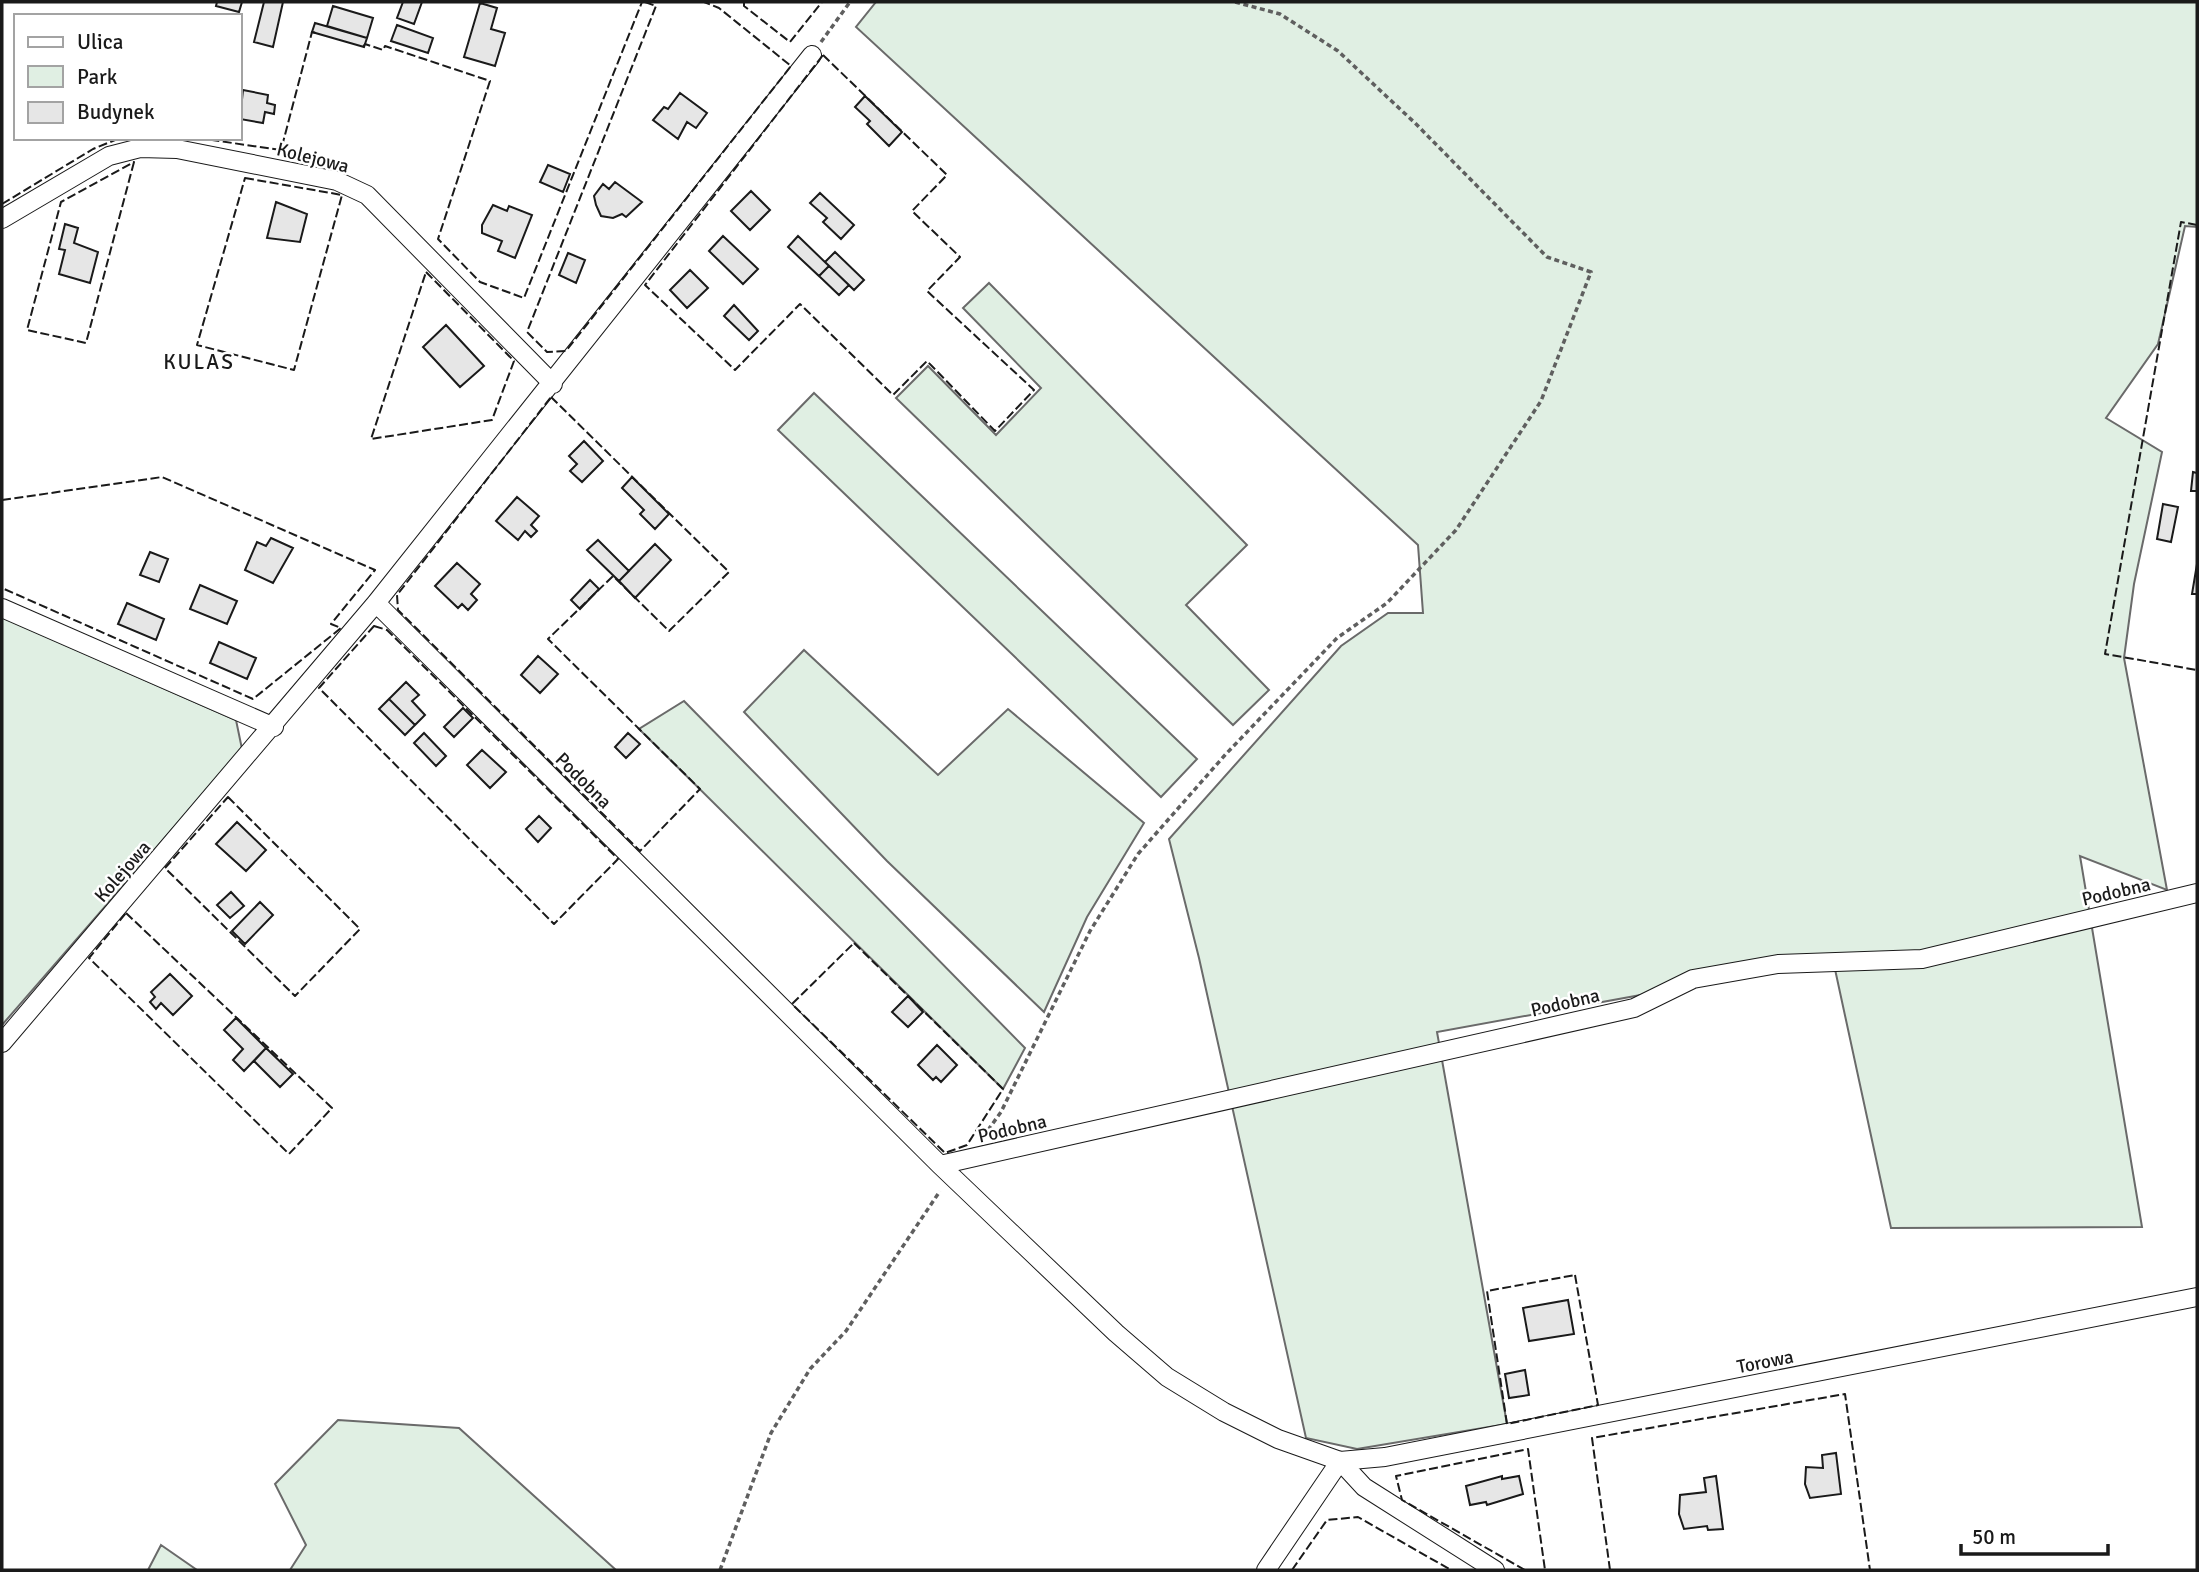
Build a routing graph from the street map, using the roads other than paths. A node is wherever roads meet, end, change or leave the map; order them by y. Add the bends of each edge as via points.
1 (812, 55) road end
2 (2, 219) edge
3 (553, 384) junction
4 (376, 603) junction
5 (2, 608) edge
6 (274, 727) junction
7 (2197, 893) edge
8 (2, 1043) edge
9 (945, 1171) junction
10 (2197, 1297) edge
11 (1340, 1461) junction
12 (1266, 1570) edge
13 (1495, 1570) edge

1 - 3 street, Kolejowa
2 - 3 street, Kolejowa via 109,156 141,148 177,149 337,181 367,195
3 - 4 street, Kolejowa
4 - 6 street, Kolejowa
4 - 9 street, Podobna
5 - 6 street
6 - 8 street, Kolejowa
7 - 9 street, Podobna via 1922,958 1778,964 1693,979 1634,1008 968,1159
9 - 11 street, Podobna via 1167,1377 1278,1439
10 - 11 street, Torowa via 1385,1457
11 - 12 street
11 - 13 street via 1364,1487

